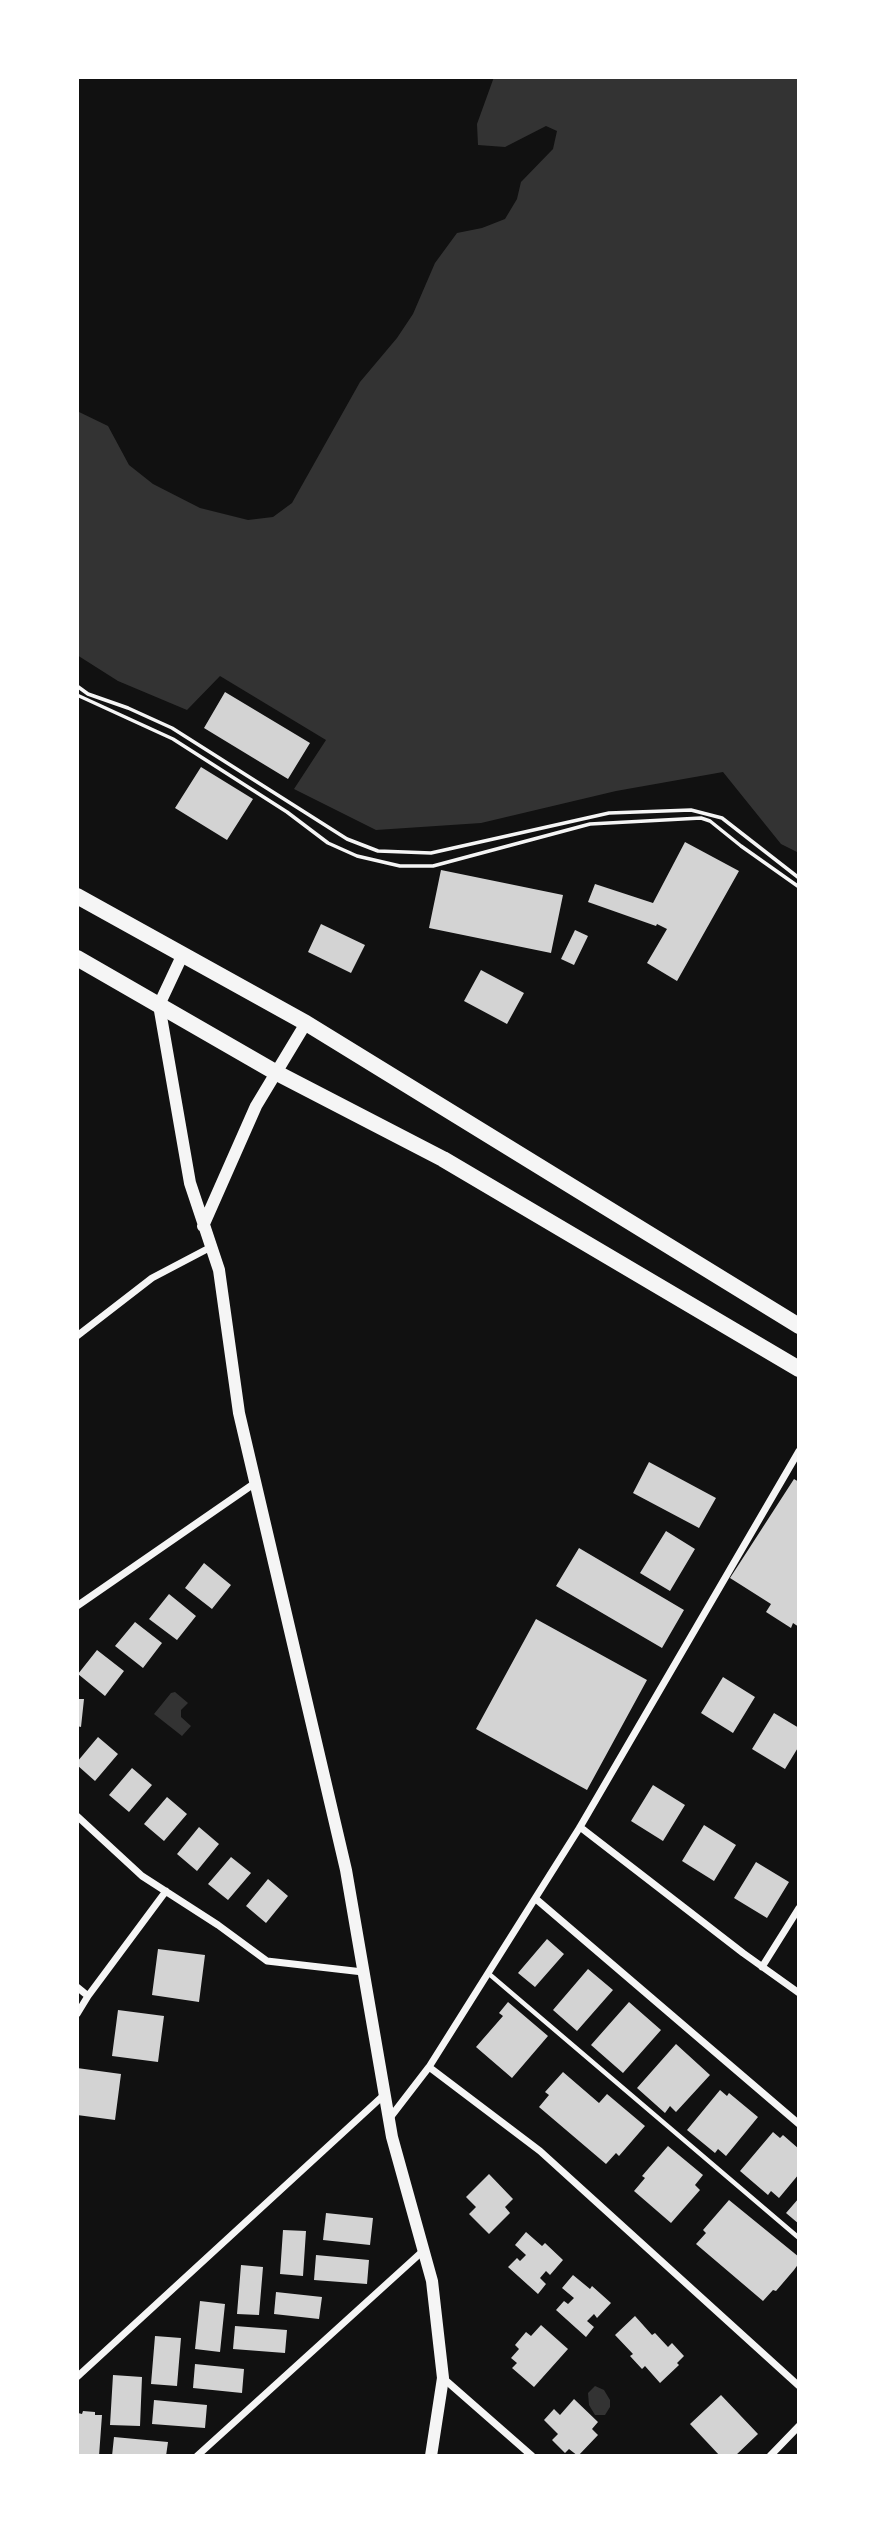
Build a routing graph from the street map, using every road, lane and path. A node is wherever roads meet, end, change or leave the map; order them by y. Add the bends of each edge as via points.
1 (77, 685) edge
2 (77, 695) edge
3 (799, 878) edge
4 (799, 887) edge
5 (77, 896) edge
6 (182, 956) junction
7 (77, 958) edge
8 (159, 1005) junction
9 (306, 1023) junction
10 (275, 1072) junction
11 (203, 1226) junction
12 (211, 1247) junction
13 (799, 1326) edge
14 (77, 1336) edge
15 (799, 1369) edge
16 (799, 1451) edge
17 (255, 1483) junction
18 (77, 1606) edge
19 (77, 1816) edge
20 (580, 1827) junction
21 (166, 1891) junction
22 (536, 1899) junction
23 (799, 1908) edge
24 (762, 1967) junction
25 (363, 1972) junction
26 (488, 1973) junction
27 (77, 1987) edge
28 (799, 1993) edge
29 (88, 1996) junction
30 (77, 2014) edge
31 (429, 2067) junction
32 (385, 2094) junction
33 (389, 2119) junction
34 (799, 2124) edge
35 (799, 2238) edge
36 (424, 2250) junction
37 (77, 2377) edge
38 (443, 2378) junction
39 (799, 2386) edge
40 (799, 2426) edge
41 (197, 2456) edge
42 (431, 2456) edge
43 (532, 2456) edge
44 (770, 2456) edge

1 - 3 path via 172,728 347,839 378,851 431,853 609,813 691,810 722,818
2 - 4 path via 173,739 328,843 357,856 400,866 433,866 590,824 701,818
5 - 6 highway
6 - 8 main road
6 - 9 highway
7 - 8 highway
8 - 10 highway
8 - 11 main road via 190,1183
9 - 10 main road
9 - 13 highway
10 - 11 main road via 236,1147
10 - 15 highway via 443,1159
11 - 12 main road
12 - 14 street via 152,1278
12 - 17 main road via 219,1270 239,1413
16 - 20 street
17 - 18 street
17 - 25 main road via 346,1870
19 - 21 street via 142,1876
20 - 22 street
20 - 24 street
21 - 25 street via 267,1961
21 - 29 street
22 - 26 street
22 - 34 street
23 - 24 street
24 - 28 street
25 - 32 main road
26 - 31 street
26 - 35 lane
27 - 29 street
29 - 30 street
31 - 33 street
31 - 39 street via 540,2151
32 - 33 main road
32 - 37 street
33 - 36 main road
36 - 38 main road
36 - 41 street
38 - 42 main road
38 - 43 street
40 - 44 street

